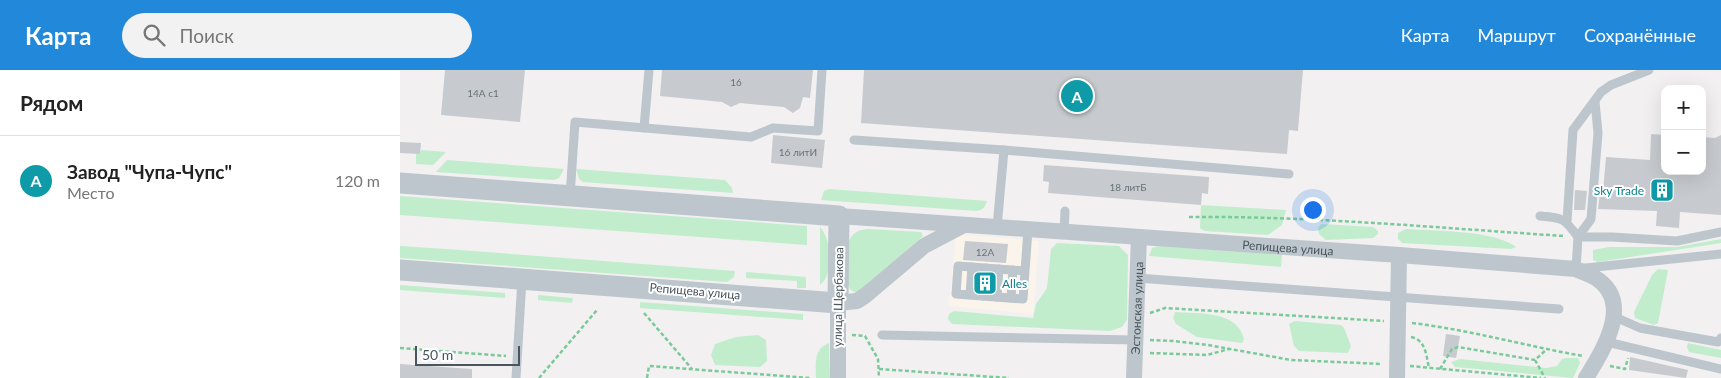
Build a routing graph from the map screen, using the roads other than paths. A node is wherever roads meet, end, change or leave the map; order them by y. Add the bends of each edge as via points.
1 (649, 70) edge
2 (822, 70) edge
3 (1649, 70) edge
4 (1595, 102) junction
5 (644, 128) junction
6 (854, 140) dead end
7 (1004, 150) junction
8 (1289, 174) dead end
9 (400, 183) edge
10 (570, 196) junction
11 (1065, 211) dead end
12 (840, 216) junction
13 (1540, 216) dead end
14 (1567, 221) junction
15 (964, 225) junction
16 (997, 227) junction
17 (1028, 230) junction
18 (1064, 232) junction
19 (1721, 232) edge
20 (1139, 237) junction
21 (1578, 237) junction
22 (1721, 254) edge
23 (1399, 255) junction
24 (972, 267) junction
25 (986, 268) junction
26 (999, 269) junction
27 (1576, 269) junction
28 (400, 270) edge
29 (1013, 270) junction
30 (1025, 271) junction
31 (1137, 278) junction
32 (522, 279) junction
33 (970, 295) junction
34 (983, 296) junction
35 (997, 297) junction
36 (1010, 298) junction
37 (1397, 298) junction
38 (838, 303) junction
39 (1559, 309) dead end
40 (1614, 317) junction
41 (882, 335) dead end
42 (1721, 338) edge
43 (1607, 342) junction
44 (1135, 345) junction
45 (1721, 369) edge
46 (1397, 371) edge
47 (516, 378) edge
48 (838, 378) edge
49 (1134, 378) edge
50 (1586, 378) edge

1 - 5 lane
2 - 5 lane via 818,131 773,128 751,137
3 - 4 lane via 1610,85
4 - 14 lane via 1573,130
4 - 21 lane via 1598,132 1591,219
5 - 10 lane via 575,122
6 - 7 lane
7 - 8 lane
7 - 16 lane
9 - 10 street, Репищева улица
10 - 12 street, Репищева улица
11 - 18 lane
12 - 15 street, Репищева улица
12 - 38 street, улица Щербакова
13 - 14 lane
14 - 21 lane
15 - 16 street, Репищева улица
15 - 38 street, Репищева улица via 924,246 866,296 857,301
16 - 17 street, Репищева улица
17 - 18 street, Репищева улица
17 - 30 lane
18 - 20 street, Репищева улица
19 - 21 lane via 1677,241
20 - 23 street, Репищева улица
20 - 31 street, Эстонская улица
21 - 27 lane
22 - 27 lane
23 - 27 street, Репищева улица
23 - 37 street
24 - 25 lane
24 - 33 lane
24 - 33 lane via 958,266 956,294
25 - 26 lane
25 - 34 lane
26 - 29 lane
26 - 35 lane
27 - 40 street, Репищева улица via 1595,277 1606,287 1611,296
28 - 32 street, Репищева улица
29 - 30 lane
29 - 36 lane
30 - 36 lane via 1023,299
31 - 37 lane
31 - 44 street, Эстонская улица
32 - 38 street, Репищева улица
32 - 47 lane
33 - 34 lane
34 - 35 lane
35 - 36 lane
37 - 39 lane
37 - 46 street
38 - 48 street, улица Щербакова
40 - 42 lane via 1640,328 1665,333 1718,342
40 - 43 street
41 - 44 lane
43 - 45 lane
43 - 50 street
44 - 49 street, Эстонская улица

